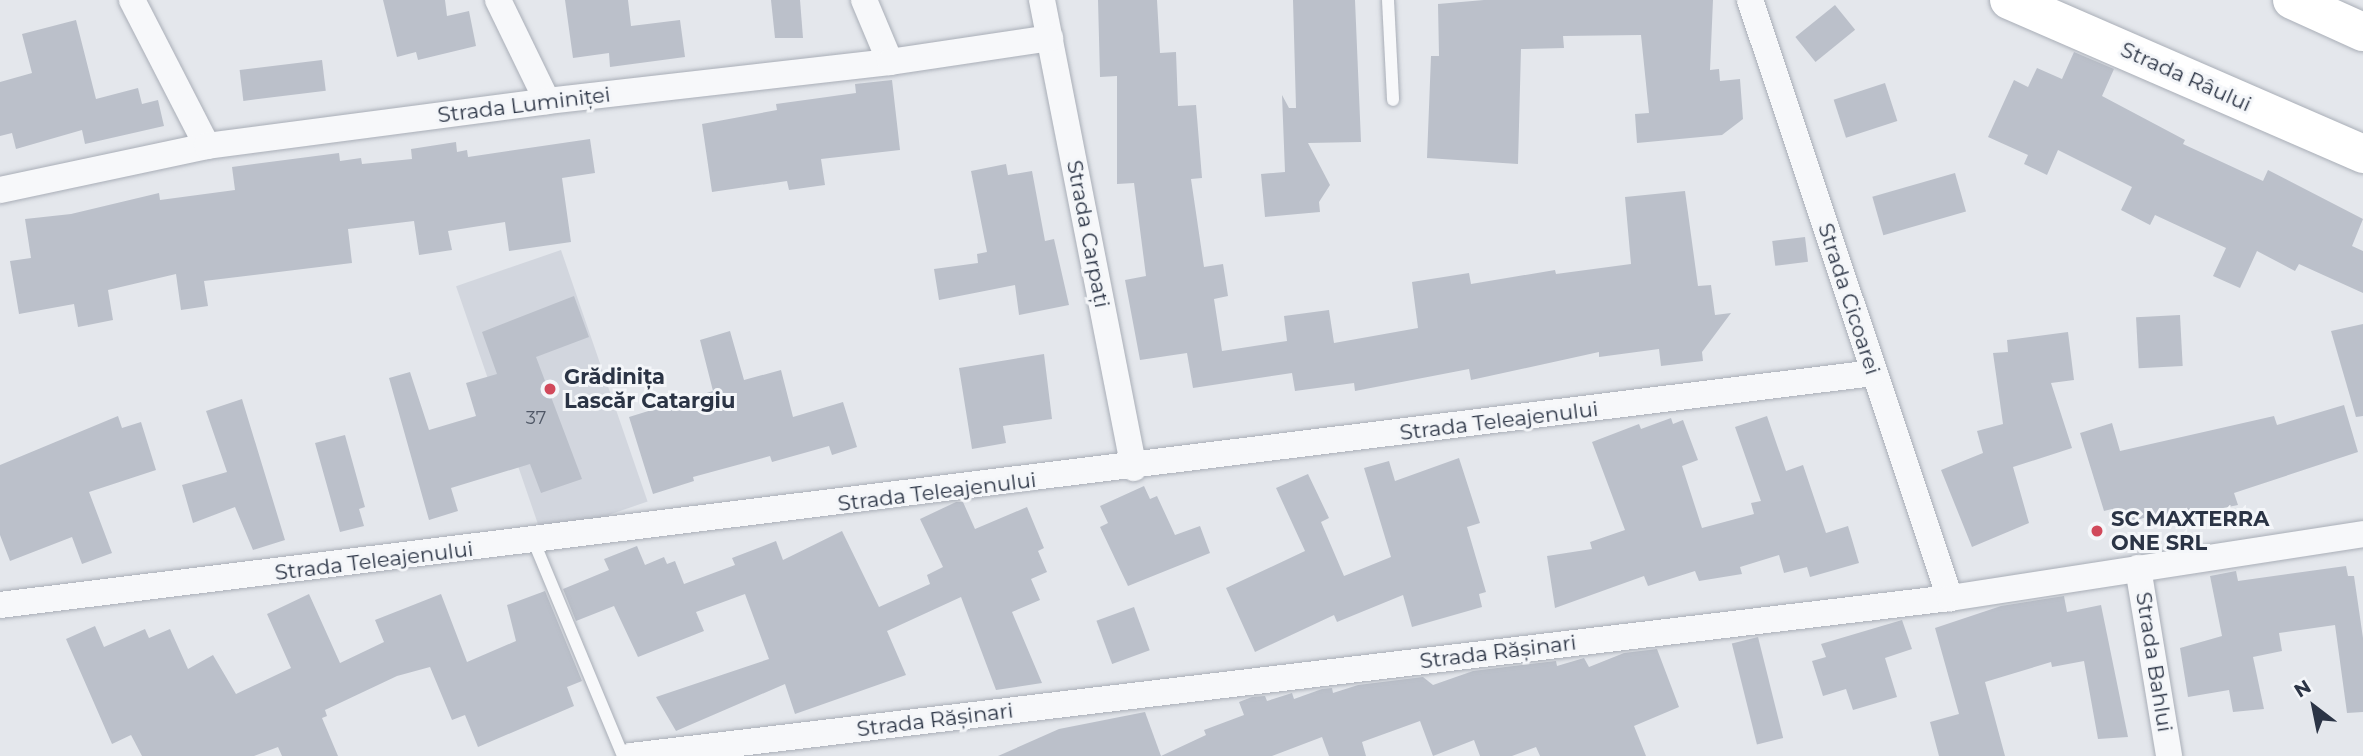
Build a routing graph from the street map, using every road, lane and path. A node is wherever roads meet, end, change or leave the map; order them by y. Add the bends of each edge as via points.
1 (132, 0) edge
2 (498, 0) edge
3 (864, 0) edge
4 (1042, 0) edge
5 (1388, 0) edge
6 (1750, 0) edge
7 (2009, 0) edge
8 (2292, 0) edge
9 (2345, 17) edge
10 (1050, 38) junction
11 (890, 62) junction
12 (1393, 100) dead end
13 (547, 101) junction
14 (207, 146) junction
15 (2363, 154) edge
16 (0, 190) edge
17 (1873, 373) junction
18 (1134, 467) junction
19 (2363, 534) edge
20 (534, 542) junction
21 (2138, 568) junction
22 (1950, 598) junction
23 (0, 606) edge
24 (623, 756) edge
25 (631, 756) edge
26 (2169, 756) edge

1 - 14 street
2 - 13 street
3 - 11 street
4 - 10 street, Strada Carpați
5 - 12 lane
6 - 17 street, Strada Cicoarei
7 - 15 main road, Strada Râului
8 - 9 main road
10 - 11 street, Strada Luminiței
10 - 18 street, Strada Carpați
11 - 13 street, Strada Luminiței
13 - 14 street, Strada Luminiței
14 - 16 street, Strada Luminiței
17 - 18 street, Strada Teleajenului
17 - 22 street, Strada Cicoarei
18 - 20 street, Strada Teleajenului
19 - 21 street, Strada Rășinari
20 - 23 street, Strada Teleajenului
20 - 24 lane
21 - 22 street, Strada Rășinari
21 - 26 street, Strada Bahlui
22 - 25 street, Strada Rășinari

